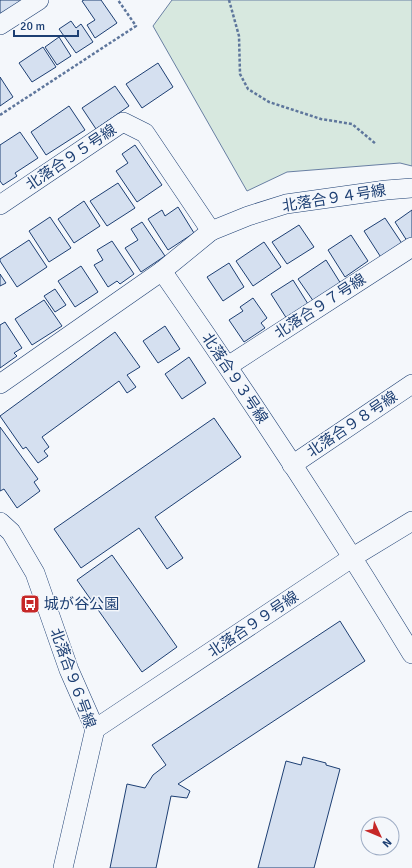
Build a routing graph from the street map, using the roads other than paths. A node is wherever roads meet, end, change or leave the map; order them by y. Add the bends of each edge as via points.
1 (39, 0) edge
2 (0, 26) edge
3 (412, 188) edge
4 (0, 205) edge
5 (211, 231) junction
6 (412, 247) edge
7 (162, 270) junction
8 (228, 366) junction
9 (0, 384) edge
10 (412, 384) edge
11 (292, 464) junction
12 (412, 521) edge
13 (0, 522) edge
14 (353, 558) junction
15 (412, 654) edge
16 (95, 729) junction
17 (63, 868) edge

1 - 2 street
3 - 5 street, 北落合９４号線 via 286,204
4 - 5 street, 北落合９５号線 via 123,122 145,133
5 - 7 street, 北落合９４号線
6 - 8 street, 北落合９７号線
7 - 8 street, 北落合９３号線
7 - 9 street
8 - 11 street, 北落合９３号線
10 - 11 street, 北落合９８号線
11 - 14 street, 北落合９３号線
12 - 14 street, 北落合９９号線
13 - 16 street, 北落合９６号線 via 11,532 35,573 70,670
14 - 15 street, 北落合９３号線
14 - 16 street, 北落合９９号線
16 - 17 street, 北落合９６号線

